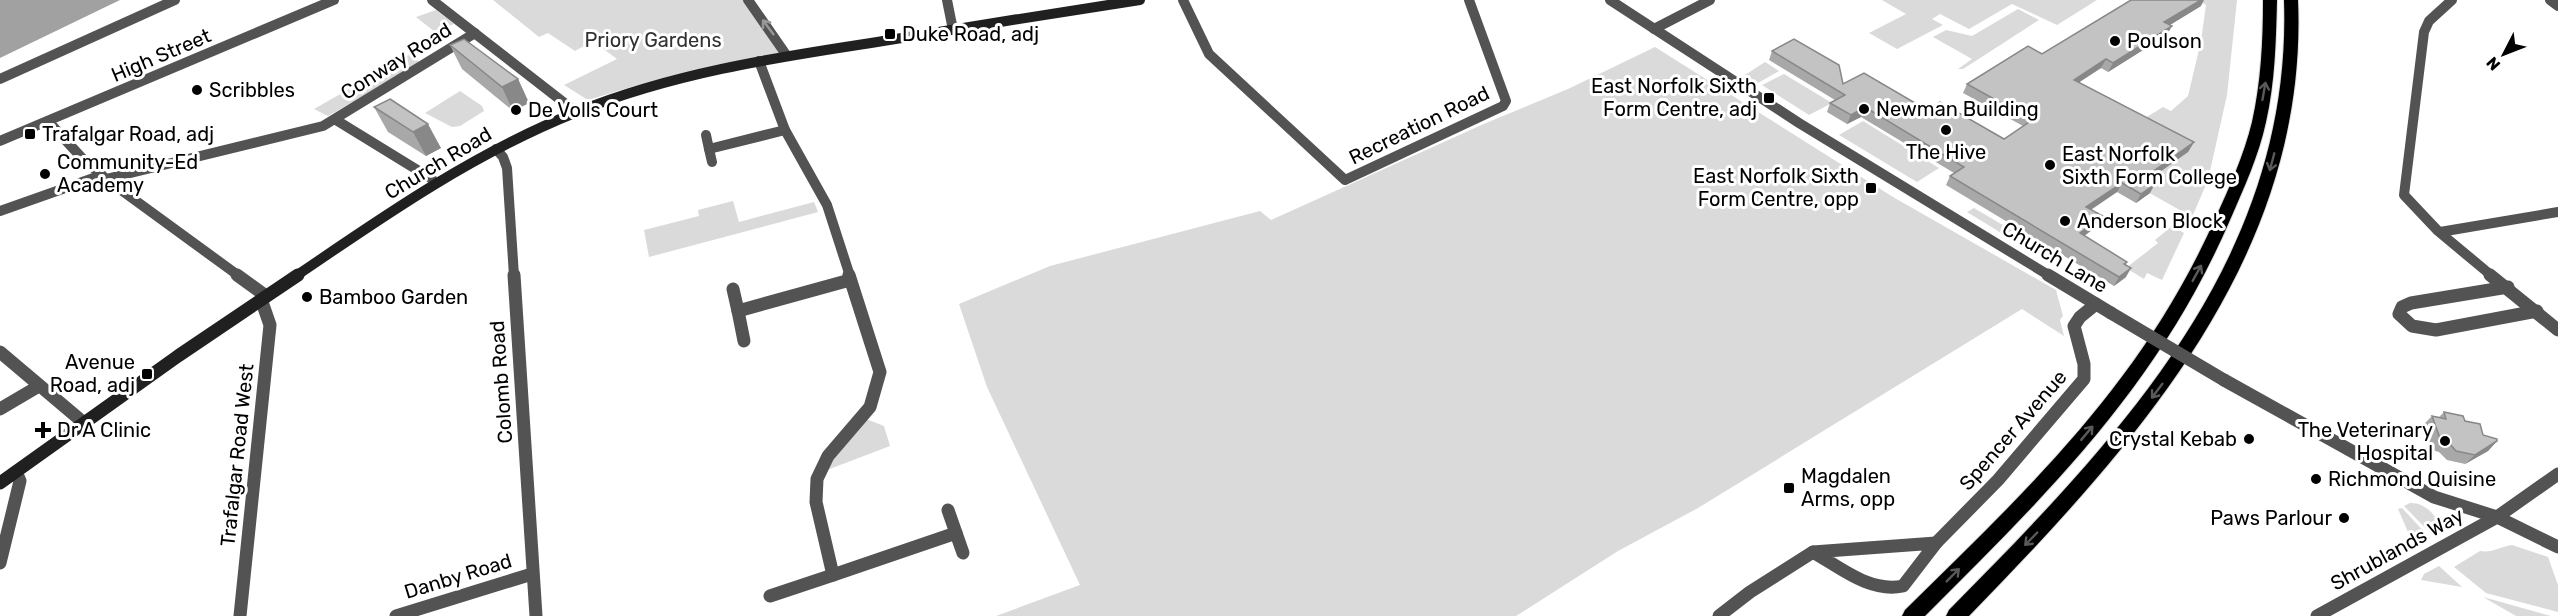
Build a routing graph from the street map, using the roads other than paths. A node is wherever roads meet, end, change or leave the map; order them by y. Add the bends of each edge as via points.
1 (175, 0) edge
2 (334, 0) edge
3 (432, 0) edge
4 (748, 0) edge
5 (947, 0) edge
6 (1134, 0) edge
7 (1183, 0) edge
8 (1469, 0) edge
9 (1610, 0) edge
10 (1710, 0) edge
11 (2270, 0) edge
12 (2291, 0) edge
13 (2452, 0) edge
14 (2550, 0) edge
15 (2558, 6) edge
16 (1654, 29) junction
17 (953, 30) junction
18 (475, 33) junction
19 (787, 56) junction
20 (759, 61) junction
21 (0, 79) edge
22 (576, 112) junction
23 (336, 120) junction
24 (48, 121) junction
25 (785, 130) junction
26 (706, 135) dead end
27 (0, 141) edge
28 (709, 148) junction
29 (496, 149) junction
30 (712, 162) dead end
31 (104, 177) junction
32 (432, 179) dead end
33 (0, 211) edge
34 (2558, 212) edge
35 (2440, 232) junction
36 (850, 280) junction
37 (2508, 287) junction
38 (733, 289) dead end
39 (264, 297) junction
40 (2096, 304) junction
41 (738, 311) junction
42 (2537, 311) junction
43 (2558, 330) edge
44 (744, 341) dead end
45 (0, 352) edge
46 (39, 386) junction
47 (0, 409) edge
48 (84, 423) junction
49 (16, 472) junction
50 (2558, 474) edge
51 (0, 483) edge
52 (948, 510) dead end
53 (2497, 517) junction
54 (956, 533) junction
55 (1936, 543) junction
56 (2558, 547) edge
57 (963, 552) dead end
58 (1813, 552) junction
59 (0, 563) edge
60 (532, 574) junction
61 (833, 575) junction
62 (770, 596) dead end
63 (240, 616) edge
64 (396, 616) edge
65 (536, 616) edge
66 (1719, 616) edge
67 (1912, 616) edge
68 (1956, 616) edge
69 (2317, 616) edge

1 - 21 street
2 - 24 street, High Street
3 - 18 street
19 -> 4 street
5 - 17 street
6 - 17 main road, Church Road
7 - 8 street, Recreation Road via 1209,54 1345,180 1503,106 1506,100
9 - 16 street, Church Lane
10 - 16 street
67 -> 11 highway via 2025,503 2087,434 2138,370 2175,313 2217,237 2259,123 2269,63
12 -> 68 highway via 2290,68 2283,120 2270,171 2240,252 2201,328 2112,449
13 - 35 street via 2429,21 2424,32 2404,195
14 - 15 street
16 - 40 street, Church Lane via 1901,187
17 - 19 main road, Church Road
18 - 22 street
18 - 23 street, Conway Road
19 - 20 main road, Church Road
20 - 22 main road, Church Road via 628,92
20 - 25 street
22 - 29 main road, Church Road
23 - 31 street, Conway Road via 302,133
23 - 32 street
24 - 27 street, High Street
24 - 31 street
25 - 28 street
25 - 36 street via 827,205
26 - 28 street
28 - 30 street
29 - 39 main road, Church Road via 384,216
29 - 60 street, Colomb Road via 507,168
31 - 33 street, Conway Road
31 - 39 street
34 - 35 street
35 - 37 street
36 - 41 street
36 - 61 street via 880,372 878,390 869,409 827,455 818,476 815,495
37 - 42 street
37 - 42 street via 2410,303 2399,314 2403,322 2426,331
38 - 41 street
39 - 48 main road, Church Road
39 - 63 street, Trafalgar Road West via 270,325
40 - 53 street, Church Lane, bridge via 2323,438 2434,497
40 - 55 street, Spencer Avenue via 2074,326 2084,378 1998,480
41 - 44 street
42 - 43 street
45 - 46 street
46 - 47 street
46 - 48 street
48 - 49 main road, Church Road
49 - 51 main road, Church Road
49 - 59 street via 20,481
50 - 53 street, Shrublands Way
52 - 54 street
53 - 56 street, Church Lane
53 - 69 street, Shrublands Way
54 - 57 street
54 - 61 street
55 - 58 street
55 - 58 street, Spencer Avenue via 1903,586 1888,589 1872,585
58 - 66 street
60 - 64 street, Danby Road
60 - 65 street, Colomb Road
61 - 62 street

